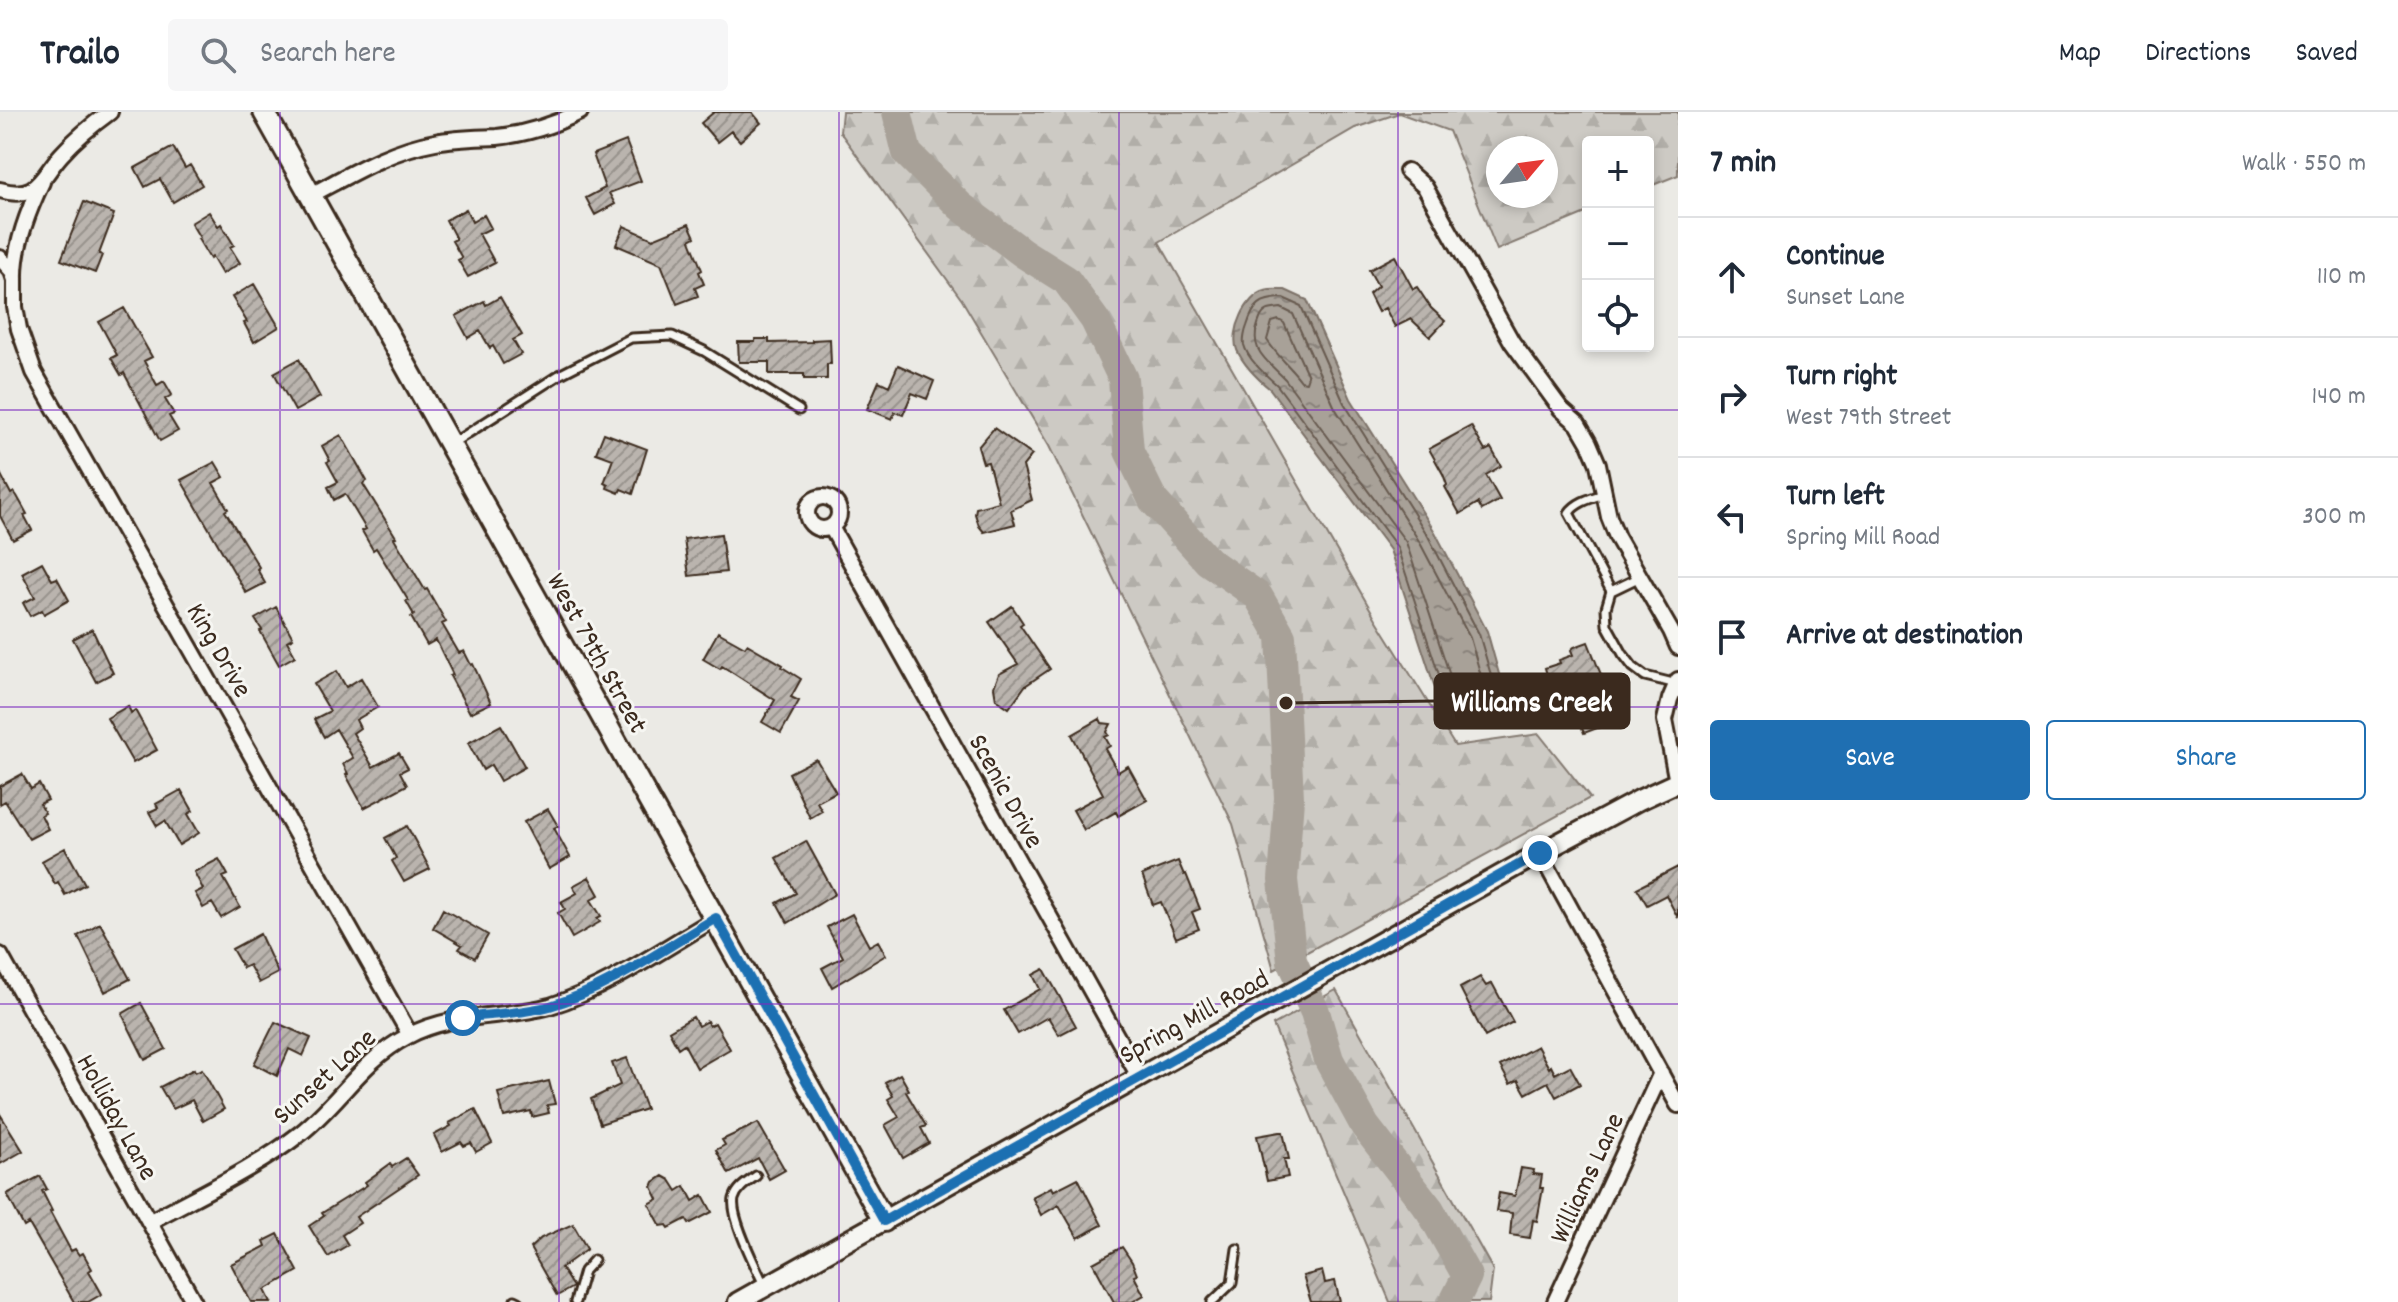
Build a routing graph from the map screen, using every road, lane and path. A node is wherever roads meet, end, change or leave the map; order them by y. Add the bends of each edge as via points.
1 (110, 112) edge
2 (264, 112) edge
3 (580, 112) edge
4 (1407, 171) dead end
5 (42, 182) junction
6 (0, 190) edge
7 (311, 195) junction
8 (0, 258) edge
9 (15, 280) junction
10 (799, 410) dead end
11 (451, 445) junction
12 (1604, 494) junction
13 (831, 527) dead end
14 (1640, 577) junction
15 (1611, 591) junction
16 (1678, 647) edge
17 (1678, 682) edge
18 (1677, 782) edge
19 (1540, 853) junction
20 (716, 918) junction
21 (0, 955) edge
22 (410, 1035) junction
23 (1661, 1073) junction
24 (1140, 1078) junction
25 (1678, 1105) edge
26 (756, 1176) dead end
27 (884, 1221) junction
28 (149, 1222) junction
29 (1237, 1249) dead end
30 (594, 1260) dead end
31 (765, 1287) junction
32 (194, 1302) edge
33 (575, 1302) edge
34 (738, 1302) edge
35 (1212, 1302) edge
36 (1555, 1302) edge

1 - 5 street, King Drive via 59,157
2 - 7 main road, West 79th Street
3 - 7 street via 529,131 406,149
4 - 12 street via 1425,187 1512,342 1578,424 1595,457
5 - 6 street via 26,191
5 - 9 street, King Drive via 24,226
7 - 11 main road, West 79th Street
8 - 9 street
9 - 22 street, King Drive via 19,329 34,372
10 - 11 lane via 672,336 631,338 559,375
11 - 20 main road, West 79th Street
12 - 14 street via 1617,537
12 - 15 lane via 1569,513
13 - 24 street, Scenic Drive
14 - 15 lane
14 - 16 street
15 - 17 lane via 1607,625 1623,654 1645,676
17 - 18 street via 1665,720
18 - 19 street, Spring Mill Road
19 - 23 street
19 - 24 street, Spring Mill Road
20 - 22 street, Sunset Lane via 573,998 534,1010 448,1021
20 - 27 main road, West 79th Street
21 - 28 street, Holliday Lane
22 - 28 street, Sunset Lane via 365,1066 290,1141
23 - 25 street
23 - 36 street, Williams Lane
24 - 27 street, Spring Mill Road
26 - 31 lane via 741,1186 734,1199 735,1214
27 - 31 street, Spring Mill Road
28 - 32 street, Holliday Lane
29 - 35 lane via 1232,1283
30 - 33 lane via 584,1271
31 - 34 street, Spring Mill Road

